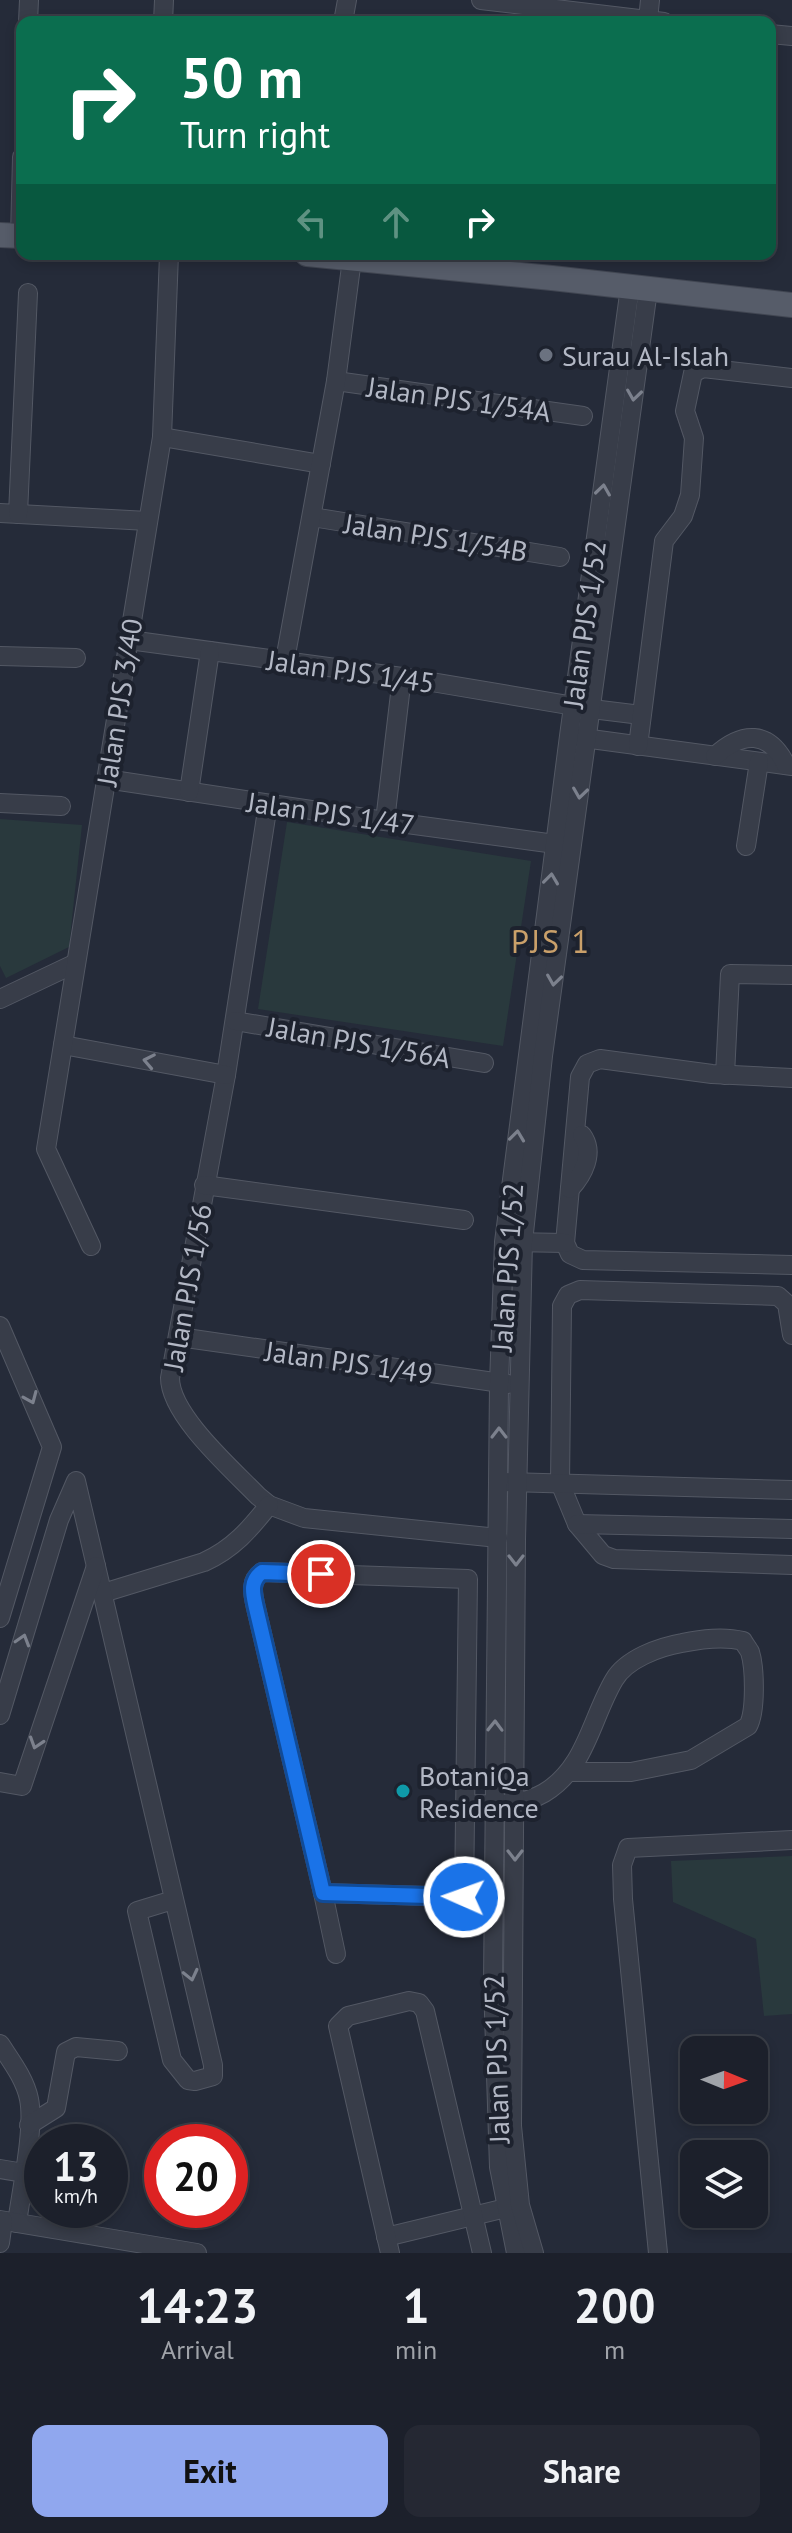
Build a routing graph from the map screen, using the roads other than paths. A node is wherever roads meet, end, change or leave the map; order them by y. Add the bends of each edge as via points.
1 (481, 0) edge
2 (504, 3) junction
3 (503, 16) edge
4 (614, 16) edge
5 (169, 260) edge
6 (352, 260) edge
7 (383, 260) edge
8 (475, 263) edge
9 (639, 289) junction
10 (28, 293) dead end
11 (792, 305) edge
12 (792, 378) edge
13 (336, 381) junction
14 (583, 416) dead end
15 (162, 437) junction
16 (321, 464) junction
17 (9, 513) edge
18 (312, 517) junction
19 (148, 521) junction
20 (560, 557) dead end
21 (129, 640) junction
22 (210, 651) junction
23 (0, 656) edge
24 (76, 658) dead end
25 (285, 660) junction
26 (402, 677) junction
27 (582, 708) junction
28 (641, 715) junction
29 (578, 738) junction
30 (638, 746) junction
31 (715, 756) junction
32 (759, 762) junction
33 (789, 765) edge
34 (106, 779) junction
35 (189, 792) junction
36 (0, 803) edge
37 (268, 804) junction
38 (61, 806) dead end
39 (385, 821) junction
40 (555, 844) junction
41 (746, 846) dead end
42 (76, 963) junction
43 (792, 975) edge
44 (0, 999) edge
45 (235, 1021) junction
46 (63, 1045) junction
47 (484, 1063) dead end
48 (226, 1075) junction
49 (718, 1075) junction
50 (792, 1078) edge
51 (204, 1185) junction
52 (464, 1220) dead end
53 (514, 1242) junction
54 (565, 1243) junction
55 (91, 1246) dead end
56 (792, 1265) edge
57 (792, 1335) edge
58 (179, 1337) junction
59 (3, 1339) edge
60 (499, 1384) junction
61 (519, 1385) junction
62 (508, 1482) junction
63 (560, 1483) junction
64 (792, 1490) edge
65 (269, 1505) junction
66 (577, 1524) junction
67 (792, 1529) edge
68 (498, 1538) junction
69 (9, 1561) edge
70 (97, 1563) junction
71 (792, 1565) edge
72 (103, 1593) junction
73 (0, 1618) edge
74 (0, 1715) edge
75 (569, 1772) junction
76 (0, 1782) edge
77 (466, 1804) junction
78 (494, 1804) junction
79 (515, 1804) junction
80 (792, 1840) edge
81 (323, 1893) junction
82 (173, 1900) junction
83 (336, 1954) dead end
84 (0, 2044) edge
85 (118, 2051) dead end
86 (29, 2124) edge
87 (31, 2124) edge
88 (0, 2169) edge
89 (24, 2173) edge
90 (24, 2191) edge
91 (513, 2206) junction
92 (473, 2216) junction
93 (7, 2221) edge
94 (0, 2243) edge
95 (388, 2245) edge
96 (197, 2253) edge
97 (482, 2253) edge
98 (516, 2253) edge
99 (534, 2253) edge
100 (658, 2253) edge

1 - 2 street
2 - 3 street
2 - 4 street
5 - 15 street, Jalan PJS 3/40
6 - 13 street
7 - 8 main road
8 - 9 main road
9 - 11 main road
9 - 27 street, Jalan PJS 1/52
10 - 17 street
12 - 28 street via 703,368 693,373 685,411 694,438 690,495 683,516 664,541
13 - 14 street, Jalan PJS 1/54A
13 - 16 street
15 - 16 street
15 - 19 street, Jalan PJS 3/40
16 - 18 street
17 - 19 street
18 - 20 street, Jalan PJS 1/54B
18 - 25 street
19 - 21 street, Jalan PJS 3/40
21 - 22 street, Jalan PJS 1/45
21 - 34 street, Jalan PJS 3/40
22 - 25 street, Jalan PJS 1/45
22 - 35 street
23 - 24 street
25 - 26 street, Jalan PJS 1/45
26 - 27 street, Jalan PJS 1/45
26 - 39 street
27 - 28 street, Jalan PJS 1/45
27 - 29 street, Jalan PJS 1/52
28 - 30 street
29 - 30 street
29 - 40 street, Jalan PJS 1/52
29 -> 53 street, Jalan PJS 1/52 via 543,1056
30 - 31 street
31 - 32 street
31 - 33 street via 725,746 757,737 769,742
32 - 33 street
32 - 41 street
34 - 35 street, Jalan PJS 1/47
34 - 42 street, Jalan PJS 3/40
35 - 37 street, Jalan PJS 1/47
36 - 38 street
37 - 39 street, Jalan PJS 1/47
37 - 45 street, Jalan PJS 1/56
39 - 40 street, Jalan PJS 1/47
53 -> 40 street, Jalan PJS 1/52
42 - 44 street
42 - 46 street, Jalan PJS 3/40
43 - 49 street via 730,974
45 - 47 street, Jalan PJS 1/56A
45 - 48 street, Jalan PJS 1/56
48 -> 46 street
46 - 55 street, Jalan PJS 3/40 via 46,1149
48 - 51 street, Jalan PJS 1/56
49 - 50 street
49 - 54 street via 593,1060 582,1070
51 - 52 street
51 - 58 street, Jalan PJS 1/56
53 - 54 street
53 - 60 street, Jalan PJS 1/52
53 - 61 street, Jalan PJS 1/52
54 - 56 street via 570,1254 583,1260
57 - 63 street via 787,1304 778,1296 580,1290 568,1295 562,1306
58 - 60 street, Jalan PJS 1/49
58 - 65 street, Jalan PJS 1/56 via 170,1382 181,1413
59 -> 69 street via 52,1447
60 - 61 street, Jalan PJS 1/49
62 -> 60 street, Jalan PJS 1/52
61 - 62 street, Jalan PJS 1/52
62 - 63 street
62 - 68 street, Jalan PJS 1/52
62 -> 79 street, Jalan PJS 1/52
63 - 64 street
63 - 66 street
65 - 68 street, Jalan PJS 1/56 via 304,1518
65 - 72 street via 219,1555
66 - 67 street
66 - 71 street via 603,1555 614,1559
78 -> 68 street, Jalan PJS 1/52
69 - 73 street
70 - 72 street
74 -> 70 street via 59,1520 76,1481
70 -> 76 street via 22,1786
72 - 82 street
75 - 75 street via 631,1772 691,1760 748,1726 752,1682 750,1651 743,1641 701,1639 666,1645 624,1669 614,1679
75 - 79 street via 543,1793
77 - 78 street
77 - 81 street via 464,1897
77 - 81 street via 468,1579 262,1572 252,1585 256,1608
78 - 79 street
78 - 91 street, Jalan PJS 1/52 via 497,2126 499,2167
79 -> 91 street, Jalan PJS 1/52
80 - 100 street via 628,1848 622,1865
81 - 83 street
82 -> 82 street via 213,2065 213,2076 195,2081 172,2060 137,1911
84 - 86 street via 29,2099
85 - 87 street via 76,2047 66,2052 56,2108
88 - 89 street
90 - 93 street
91 - 92 street
91 - 98 street, Jalan PJS 1/52
91 - 99 street, Jalan PJS 1/52
92 - 95 street
92 - 95 street via 425,2011 409,2001 348,2016 338,2026
92 - 97 street
93 - 94 street
93 - 96 street

